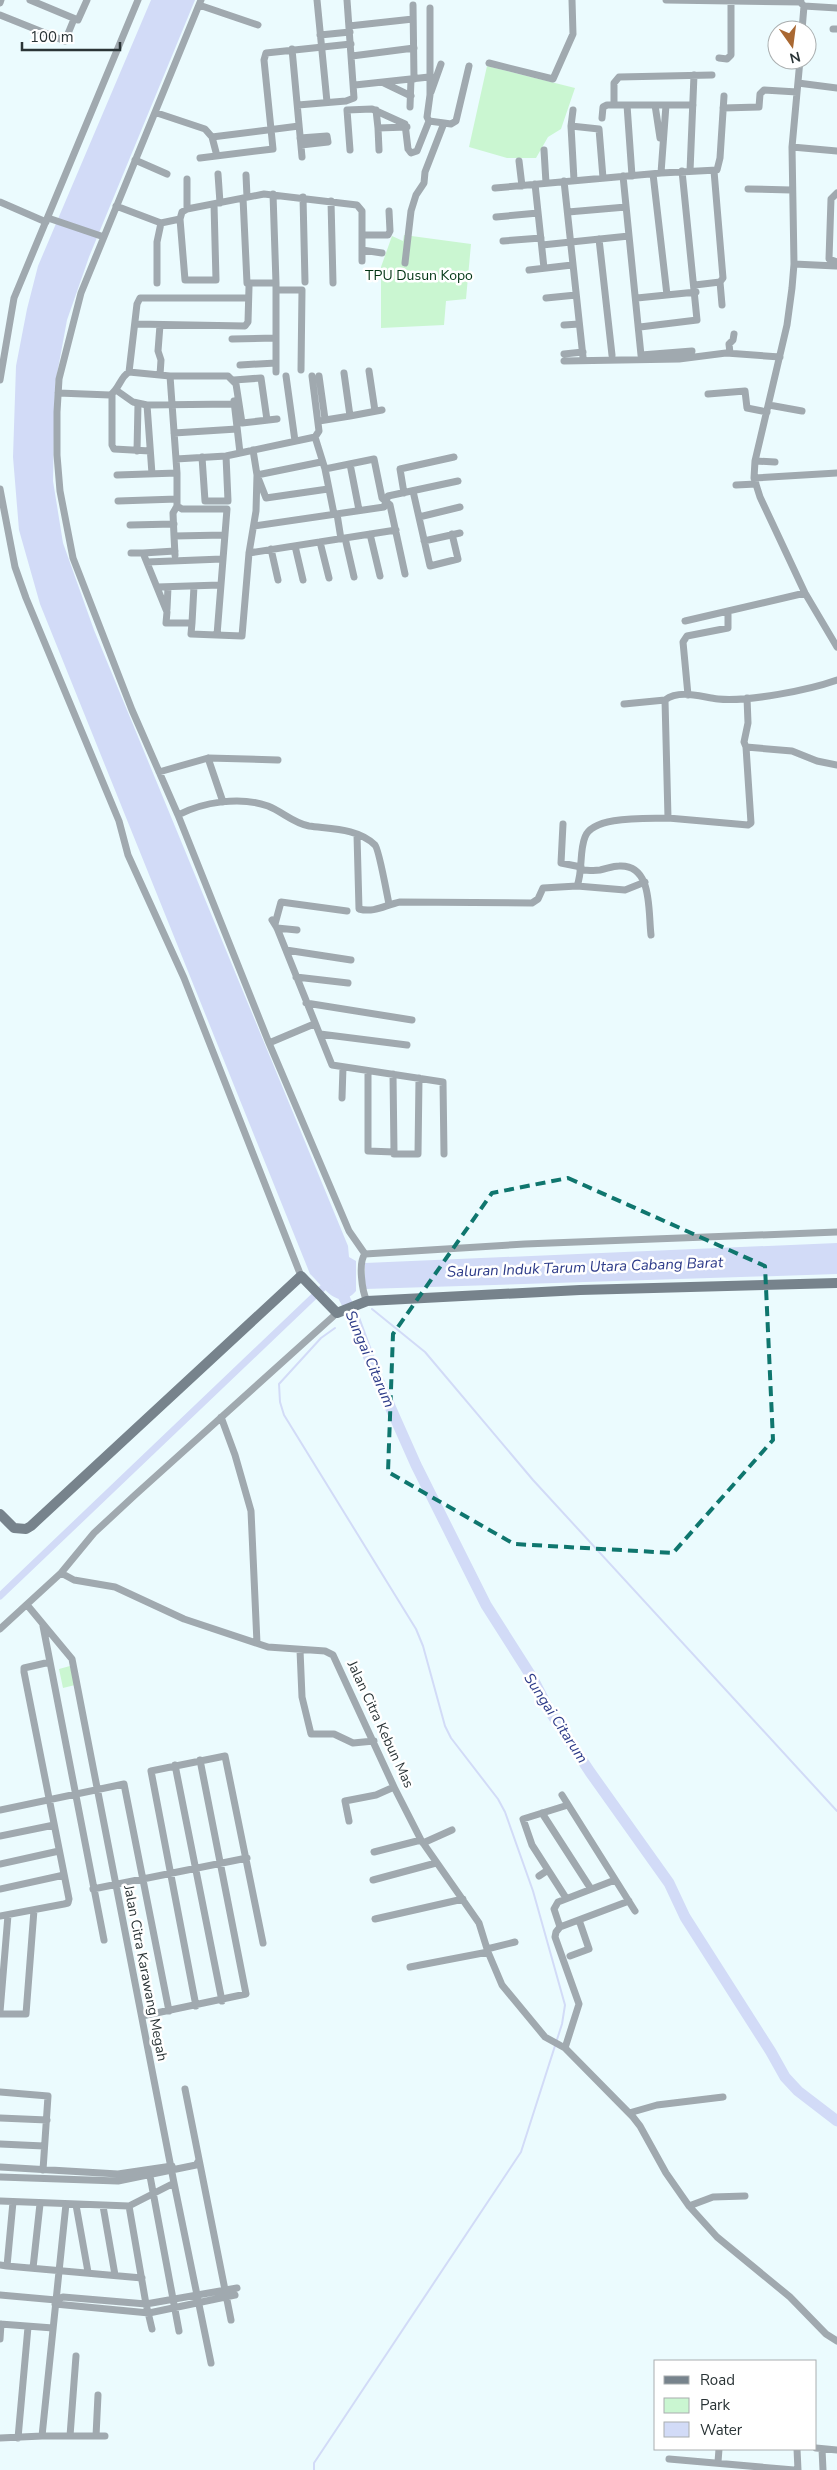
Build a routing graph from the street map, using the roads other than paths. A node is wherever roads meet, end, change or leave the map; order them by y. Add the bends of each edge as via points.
1 (30, 0) edge
2 (87, 0) edge
3 (138, 0) edge
4 (317, 0) edge
5 (347, 0) edge
6 (572, 0) edge
7 (666, 0) edge
8 (200, 2) edge
9 (731, 2) junction
10 (802, 3) edge
11 (413, 5) dead end
12 (430, 8) dead end
13 (837, 8) edge
14 (0, 15) edge
15 (74, 19) junction
16 (413, 19) junction
17 (802, 20) edge
18 (258, 25) dead end
19 (350, 29) junction
20 (320, 35) junction
21 (351, 44) junction
22 (321, 46) junction
23 (292, 48) junction
24 (414, 48) junction
25 (352, 56) junction
26 (719, 58) dead end
27 (441, 64) dead end
28 (489, 64) dead end
29 (469, 66) dead end
30 (799, 70) edge
31 (694, 75) junction
32 (712, 75) dead end
33 (429, 77) junction
34 (413, 79) junction
35 (382, 82) junction
36 (798, 83) junction
37 (354, 84) junction
38 (837, 88) edge
39 (797, 92) junction
40 (430, 95) junction
41 (411, 96) junction
42 (724, 96) dead end
43 (346, 101) junction
44 (327, 102) junction
45 (614, 105) junction
46 (627, 105) junction
47 (655, 105) junction
48 (666, 105) junction
49 (693, 105) junction
50 (298, 106) junction
51 (410, 107) dead end
52 (723, 108) junction
53 (347, 110) junction
54 (376, 110) junction
55 (573, 110) dead end
56 (156, 112) junction
57 (602, 118) dead end
58 (429, 120) junction
59 (444, 123) junction
60 (299, 126) junction
61 (571, 126) junction
62 (407, 127) junction
63 (378, 128) junction
64 (272, 129) junction
65 (212, 137) junction
66 (792, 147) junction
67 (662, 148) junction
68 (350, 150) dead end
69 (379, 150) dead end
70 (544, 150) dead end
71 (837, 151) edge
72 (217, 156) junction
73 (302, 157) dead end
74 (200, 158) dead end
75 (135, 160) junction
76 (519, 161) dead end
77 (682, 171) junction
78 (690, 171) junction
79 (714, 171) junction
80 (661, 173) junction
81 (167, 174) dead end
82 (218, 174) dead end
83 (653, 174) junction
84 (246, 175) dead end
85 (623, 176) junction
86 (632, 176) junction
87 (603, 178) junction
88 (187, 179) dead end
89 (574, 180) junction
90 (564, 182) junction
91 (546, 183) junction
92 (535, 184) junction
93 (522, 186) junction
94 (495, 188) dead end
95 (748, 189) dead end
96 (792, 190) junction
97 (837, 193) edge
98 (273, 194) junction
99 (303, 197) junction
100 (245, 198) junction
101 (834, 200) edge
102 (331, 201) junction
103 (0, 202) edge
104 (217, 203) junction
105 (116, 206) junction
106 (626, 207) junction
107 (187, 209) junction
108 (389, 211) dead end
109 (568, 212) junction
110 (538, 213) junction
111 (496, 217) dead end
112 (180, 219) junction
113 (47, 220) junction
114 (161, 223) junction
115 (834, 230) edge
116 (362, 235) junction
117 (629, 236) junction
118 (104, 237) junction
119 (599, 239) junction
120 (503, 241) dead end
121 (541, 241) junction
122 (570, 241) junction
123 (362, 250) junction
124 (382, 253) dead end
125 (362, 261) dead end
126 (405, 263) dead end
127 (794, 264) junction
128 (837, 264) edge
129 (572, 265) junction
130 (544, 268) junction
131 (529, 270) dead end
132 (305, 282) dead end
133 (720, 282) junction
134 (156, 283) dead end
135 (333, 283) dead end
136 (276, 286) junction
137 (248, 287) dead end
138 (695, 288) junction
139 (576, 295) junction
140 (667, 295) junction
141 (248, 298) junction
142 (546, 298) dead end
143 (637, 298) junction
144 (722, 305) dead end
145 (136, 324) junction
146 (580, 324) junction
147 (160, 325) junction
148 (564, 325) dead end
149 (640, 327) junction
150 (734, 334) dead end
151 (276, 338) junction
152 (232, 339) dead end
153 (692, 351) dead end
154 (730, 353) junction
155 (612, 355) dead end
156 (780, 357) junction
157 (276, 363) junction
158 (240, 364) dead end
159 (301, 370) dead end
160 (369, 371) dead end
161 (129, 372) junction
162 (276, 372) dead end
163 (344, 373) dead end
164 (160, 375) junction
165 (170, 376) junction
166 (286, 376) dead end
167 (315, 376) dead end
168 (233, 379) junction
169 (0, 380) edge
170 (114, 392) junction
171 (58, 393) junction
172 (708, 394) dead end
173 (138, 404) junction
174 (234, 404) junction
175 (147, 405) junction
176 (172, 406) junction
177 (768, 408) junction
178 (802, 411) dead end
179 (350, 416) junction
180 (277, 419) dead end
181 (267, 420) junction
182 (322, 420) junction
183 (238, 425) junction
184 (174, 433) junction
185 (315, 437) junction
186 (295, 441) junction
187 (253, 450) junction
188 (137, 451) junction
189 (150, 451) junction
190 (240, 453) junction
191 (226, 456) junction
192 (454, 457) dead end
193 (202, 458) junction
194 (176, 459) junction
195 (756, 461) junction
196 (775, 462) dead end
197 (350, 464) junction
198 (323, 466) junction
199 (177, 472) junction
200 (837, 472) edge
201 (152, 474) junction
202 (116, 475) dead end
203 (257, 475) junction
204 (458, 481) dead end
205 (755, 481) junction
206 (736, 485) dead end
207 (0, 488) edge
208 (328, 489) junction
209 (413, 491) junction
210 (404, 493) junction
211 (118, 501) dead end
212 (386, 501) junction
213 (177, 502) junction
214 (228, 505) junction
215 (460, 507) dead end
216 (359, 510) junction
217 (335, 514) junction
218 (419, 517) junction
219 (174, 524) junction
220 (130, 525) dead end
221 (254, 526) junction
222 (396, 530) junction
223 (460, 532) dead end
224 (370, 534) junction
225 (452, 534) junction
226 (225, 535) junction
227 (174, 536) junction
228 (343, 538) junction
229 (424, 541) junction
230 (320, 542) junction
231 (295, 546) junction
232 (271, 549) junction
233 (175, 551) junction
234 (249, 552) junction
235 (131, 553) dead end
236 (143, 553) junction
237 (222, 560) junction
238 (176, 561) junction
239 (147, 562) junction
240 (405, 574) dead end
241 (380, 576) dead end
242 (354, 577) dead end
243 (329, 578) dead end
244 (278, 580) dead end
245 (303, 580) dead end
246 (220, 585) junction
247 (194, 586) junction
248 (157, 587) junction
249 (168, 587) junction
250 (805, 593) junction
251 (728, 611) junction
252 (167, 612) junction
253 (685, 621) dead end
254 (192, 623) junction
255 (217, 635) junction
256 (837, 647) edge
257 (837, 680) edge
258 (688, 695) junction
259 (747, 698) junction
260 (665, 700) junction
261 (624, 704) dead end
262 (746, 747) junction
263 (208, 758) junction
264 (278, 760) dead end
265 (837, 765) edge
266 (160, 772) junction
267 (224, 802) junction
268 (178, 814) junction
269 (668, 818) junction
270 (563, 824) dead end
271 (357, 835) junction
272 (581, 869) junction
273 (645, 882) junction
274 (577, 886) junction
275 (389, 904) junction
276 (347, 911) dead end
277 (274, 924) junction
278 (297, 930) dead end
279 (651, 935) dead end
280 (286, 950) junction
281 (351, 960) dead end
282 (296, 977) junction
283 (348, 983) dead end
284 (306, 1003) junction
285 (412, 1020) dead end
286 (314, 1024) junction
287 (320, 1034) junction
288 (269, 1043) junction
289 (407, 1045) dead end
290 (343, 1067) junction
291 (368, 1071) junction
292 (393, 1074) junction
293 (419, 1078) junction
294 (342, 1098) dead end
295 (394, 1152) junction
296 (444, 1154) dead end
297 (837, 1232) edge
298 (363, 1257) junction
299 (301, 1276) junction
300 (837, 1283) edge
301 (364, 1303) junction
302 (337, 1310) junction
303 (221, 1417) junction
304 (0, 1514) edge
305 (61, 1573) junction
306 (28, 1606) junction
307 (43, 1625) junction
308 (0, 1629) edge
309 (257, 1643) junction
310 (300, 1650) junction
311 (50, 1662) junction
312 (374, 1741) junction
313 (200, 1760) junction
314 (175, 1765) junction
315 (394, 1787) junction
316 (98, 1789) junction
317 (75, 1793) junction
318 (562, 1795) dead end
319 (49, 1798) junction
320 (568, 1805) junction
321 (0, 1810) edge
322 (542, 1813) junction
323 (349, 1821) dead end
324 (54, 1825) junction
325 (452, 1830) dead end
326 (0, 1836) edge
327 (422, 1841) junction
328 (59, 1850) junction
329 (374, 1852) dead end
330 (247, 1858) junction
331 (436, 1863) junction
332 (0, 1864) edge
333 (222, 1864) junction
334 (196, 1869) junction
335 (548, 1870) junction
336 (170, 1874) junction
337 (64, 1875) junction
338 (539, 1876) dead end
339 (143, 1879) junction
340 (373, 1880) dead end
341 (615, 1880) junction
342 (116, 1885) junction
343 (0, 1889) edge
344 (93, 1889) junction
345 (591, 1889) junction
346 (566, 1898) junction
347 (463, 1899) junction
348 (629, 1901) junction
349 (34, 1910) junction
350 (635, 1911) dead end
351 (4, 1916) edge
352 (374, 1919) dead end
353 (579, 1920) junction
354 (560, 1927) junction
355 (104, 1940) dead end
356 (515, 1942) dead end
357 (263, 1943) dead end
358 (488, 1951) junction
359 (570, 1956) dead end
360 (410, 1967) dead end
361 (222, 2000) junction
362 (196, 2006) junction
363 (169, 2011) junction
364 (0, 2013) edge
365 (142, 2016) junction
366 (562, 2047) junction
367 (186, 2089) dead end
368 (0, 2092) edge
369 (723, 2097) dead end
370 (629, 2113) junction
371 (0, 2118) edge
372 (47, 2120) junction
373 (0, 2144) edge
374 (44, 2146) junction
375 (199, 2160) junction
376 (0, 2167) edge
377 (173, 2168) junction
378 (43, 2170) junction
379 (0, 2176) edge
380 (150, 2176) junction
381 (174, 2183) junction
382 (153, 2195) junction
383 (745, 2196) dead end
384 (0, 2201) edge
385 (14, 2202) junction
386 (40, 2204) junction
387 (66, 2204) junction
388 (76, 2205) junction
389 (102, 2206) junction
390 (129, 2206) junction
391 (690, 2206) junction
392 (4, 2265) edge
393 (33, 2268) junction
394 (59, 2269) junction
395 (88, 2272) junction
396 (115, 2274) junction
397 (142, 2278) junction
398 (236, 2291) dead end
399 (198, 2294) junction
400 (225, 2294) junction
401 (0, 2295) edge
402 (56, 2302) junction
403 (198, 2303) junction
404 (146, 2304) junction
405 (174, 2304) junction
406 (149, 2313) junction
407 (231, 2320) dead end
408 (1, 2324) edge
409 (28, 2326) junction
410 (54, 2328) junction
411 (152, 2329) dead end
412 (179, 2331) dead end
413 (0, 2339) edge
414 (837, 2341) edge
415 (76, 2356) dead end
416 (211, 2363) dead end
417 (98, 2395) dead end
418 (42, 2436) junction
419 (70, 2436) junction
420 (96, 2436) junction
421 (105, 2436) dead end
422 (0, 2438) edge
423 (18, 2438) junction
424 (819, 2448) edge
425 (719, 2450) edge
426 (797, 2450) edge
427 (837, 2450) edge
428 (669, 2459) dead end
429 (718, 2462) junction
430 (794, 2470) edge
431 (798, 2470) edge
432 (823, 2470) edge

1 - 15 street
2 - 15 street via 78,20
3 - 113 street
4 - 20 street
5 - 19 street
6 - 28 street via 573,34 553,80
7 - 9 street
8 - 18 street
8 - 56 street
9 - 10 street
9 - 26 street via 731,55
10 - 13 street
10 - 17 street
11 - 16 street
12 - 33 street
14 - 15 street via 65,41
16 - 19 street
16 - 24 street
19 - 20 street
19 - 21 street
20 - 22 street
21 - 22 street
21 - 25 street
22 - 23 street
22 - 44 street
23 - 50 street
23 - 64 street via 270,51 264,56
24 - 25 street
24 - 34 street
25 - 37 street
27 - 40 street
29 - 59 street via 456,121
30 - 36 street
31 - 32 street
31 - 45 street via 616,78
31 - 49 street
33 - 34 street
33 - 40 street
34 - 35 street
34 - 41 street
35 - 37 street
35 - 41 street
36 - 38 street
36 - 39 street
37 - 43 street via 354,98
39 - 52 street via 764,90 760,94 759,107
39 - 66 street
40 - 58 street
41 - 51 street
42 - 52 street
43 - 44 street
43 - 53 street
44 - 50 street
45 - 46 street
45 - 57 street via 603,108
46 - 47 street
46 - 86 street
47 - 48 street
47 - 67 street
48 - 49 street
48 - 67 street
49 - 78 street
50 - 60 street
52 - 79 street via 719,166
53 - 54 street
53 - 68 street
54 - 62 street
54 - 63 street
55 - 61 street
56 - 65 street via 205,129
56 - 75 street
58 - 59 street
58 - 62 street via 414,152 408,149
59 - 126 street via 411,211
60 - 64 street
60 - 73 street
61 - 87 street via 599,129
61 - 89 street
62 - 63 street
63 - 69 street
64 - 65 street
64 - 72 street via 272,150
65 - 72 street
66 - 71 street
66 - 96 street
67 - 80 street
70 - 91 street
72 - 74 street
75 - 81 street
75 - 105 street
76 - 93 street
77 - 78 street
77 - 80 street
77 - 138 street
78 - 79 street
79 - 133 street via 723,278
80 - 83 street
82 - 104 street
83 - 86 street
83 - 140 street
84 - 100 street
85 - 86 street
85 - 87 street
85 - 106 street
87 - 89 street
88 - 107 street
89 - 90 street
90 - 91 street
90 - 109 street
91 - 92 street
92 - 93 street
92 - 110 street
93 - 94 street
95 - 96 street
96 - 127 street
97 - 101 street
98 - 99 street
98 - 100 street
98 - 136 street
99 - 102 street
99 - 132 street
100 - 104 street
100 - 136 street via 247,283
101 - 115 street
102 - 116 street via 360,206
102 - 135 street
103 - 113 street
104 - 107 street
104 - 112 street via 216,280 185,280
105 - 114 street
105 - 118 street
106 - 109 street
106 - 117 street
107 - 112 street
108 - 116 street via 388,235
109 - 122 street
110 - 111 street
110 - 121 street
112 - 114 street
113 - 118 street
113 - 169 street via 14,298
114 - 134 street
115 - 128 street via 829,259
116 - 123 street
117 - 119 street
117 - 143 street
118 - 171 street via 72,323
119 - 122 street
119 - 155 street
120 - 121 street
121 - 122 street
121 - 130 street
122 - 129 street
123 - 124 street
123 - 125 street
127 - 128 street
127 - 156 street
129 - 130 street
129 - 139 street
130 - 131 street
133 - 138 street
133 - 144 street
136 - 151 street
136 - 159 street via 302,290
137 - 141 street
138 - 140 street
138 - 149 street via 696,322
139 - 142 street
139 - 146 street
140 - 143 street
141 - 145 street via 143,297 138,300
141 - 147 street via 248,322 245,326
143 - 149 street
145 - 147 street
145 - 161 street
146 - 148 street
146 - 154 street via 583,355 564,357 679,359
147 - 164 street
149 - 153 street via 642,355
150 - 154 street via 734,340 728,344
151 - 152 street
151 - 157 street
154 - 156 street
156 - 177 street
157 - 158 street
157 - 162 street
160 - 179 street via 379,411
161 - 164 street
161 - 170 street
163 - 179 street
164 - 165 street
165 - 168 street via 228,376
165 - 176 street
166 - 186 street
167 - 182 street
168 - 174 street
168 - 181 street via 261,378
168 - 183 street
170 - 171 street
170 - 173 street
170 - 188 street via 112,447
171 - 266 street via 57,455 69,543 100,630
172 - 177 street via 745,391 747,408
173 - 175 street
173 - 188 street
174 - 176 street
174 - 183 street
175 - 176 street
175 - 189 street
176 - 184 street
177 - 178 street
177 - 195 street
179 - 182 street
180 - 181 street
181 - 183 street
182 - 185 street via 319,434
183 - 184 street
183 - 190 street
184 - 194 street
185 - 186 street
185 - 198 street
186 - 187 street
187 - 190 street
187 - 203 street
188 - 189 street
189 - 201 street
190 - 191 street
191 - 193 street
191 - 214 street
192 - 210 street via 400,469
193 - 194 street
193 - 214 street via 205,501
194 - 199 street
195 - 196 street
195 - 205 street
197 - 198 street
197 - 212 street via 374,459 382,498
197 - 216 street
198 - 203 street
198 - 208 street
199 - 201 street
199 - 213 street
200 - 205 street
201 - 202 street
203 - 208 street via 266,498
203 - 221 street
204 - 209 street
205 - 206 street
205 - 250 street
207 - 299 street via 15,566 26,598 119,821 128,855 184,978
208 - 217 street
209 - 210 street
209 - 218 street
210 - 212 street via 388,496
211 - 213 street
212 - 216 street via 384,507
212 - 222 street
213 - 214 street via 182,509
213 - 219 street
214 - 226 street
215 - 218 street
216 - 217 street
217 - 221 street
217 - 228 street
218 - 229 street
219 - 220 street
219 - 227 street
221 - 234 street
222 - 224 street
222 - 240 street
223 - 225 street
224 - 228 street
224 - 241 street
225 - 229 street
225 - 229 street via 458,559 430,566
226 - 227 street
226 - 237 street
227 - 233 street
228 - 230 street
228 - 242 street
230 - 231 street
230 - 243 street
231 - 232 street
231 - 245 street
232 - 234 street
232 - 244 street
233 - 236 street
233 - 238 street
234 - 255 street via 242,636
235 - 236 street
236 - 239 street
237 - 238 street
237 - 246 street
238 - 239 street
239 - 248 street
246 - 247 street
246 - 255 street
247 - 249 street
247 - 254 street
248 - 249 street
248 - 252 street
249 - 252 street
250 - 251 street
250 - 256 street
251 - 253 street
251 - 258 street via 728,628 687,636 682,642
252 - 254 street via 166,623
254 - 255 street via 192,634
257 - 259 street via 802,690
258 - 259 street
258 - 260 street via 671,696
259 - 262 street
260 - 261 street
260 - 269 street
262 - 265 street via 792,751
262 - 269 street via 751,823
263 - 264 street
263 - 266 street
263 - 267 street
266 - 268 street
267 - 268 street
267 - 271 street via 261,804 297,823
268 - 288 street
269 - 272 street via 616,820 592,829 585,837
270 - 272 street via 561,863
271 - 275 street via 377,848
271 - 275 street via 359,909 381,909
272 - 273 street via 630,867 640,872
272 - 274 street
273 - 274 street via 625,890
273 - 279 street
274 - 275 street via 543,888 532,903
276 - 277 street via 281,902
277 - 278 street
277 - 280 street
280 - 281 street
280 - 282 street
282 - 283 street
282 - 284 street
284 - 285 street
284 - 286 street
286 - 287 street
286 - 288 street
287 - 289 street
287 - 290 street via 330,1063
288 - 298 street
290 - 291 street
290 - 294 street
291 - 292 street
291 - 295 street via 368,1151
292 - 293 street
292 - 295 street
293 - 295 street via 418,1154
293 - 296 street via 444,1082
297 - 298 street via 535,1244
298 - 301 street
299 - 302 street
299 - 304 street via 31,1526 14,1528
300 - 301 street via 580,1290
301 - 302 street
302 - 303 street
303 - 305 street via 94,1533
303 - 309 street via 251,1511
305 - 306 street
305 - 309 street, Jalan Citra Kebun Mas via 71,1579 116,1587 184,1619
306 - 307 street, Jalan Citra Karawang Megah
306 - 308 street
307 - 311 street
307 - 316 street, Jalan Citra Karawang Megah via 72,1659
309 - 310 street, Jalan Citra Kebun Mas via 272,1648
310 - 312 street, Jalan Citra Kebun Mas via 333,1655
310 - 312 street via 302,1697 311,1734 334,1734 352,1743
311 - 317 street
311 - 319 street via 24,1668
312 - 315 street, Jalan Citra Kebun Mas
313 - 314 street
313 - 330 street via 221,1756 227,1760
313 - 333 street
314 - 334 street
314 - 336 street via 155,1770 150,1775
315 - 323 street via 369,1798 348,1799 345,1806
315 - 327 street, Jalan Citra Kebun Mas
316 - 317 street
316 - 339 street via 120,1784 126,1787
316 - 342 street, Jalan Citra Karawang Megah
317 - 319 street
317 - 344 street
318 - 320 street
319 - 321 street
319 - 324 street
320 - 322 street
320 - 341 street
322 - 335 street via 523,1819 532,1845
322 - 345 street
324 - 326 street
324 - 328 street
325 - 327 street
327 - 329 street
327 - 331 street, Jalan Citra Kebun Mas
328 - 332 street
328 - 337 street
330 - 333 street
330 - 357 street
331 - 340 street
331 - 347 street, Jalan Citra Kebun Mas
333 - 334 street
333 - 361 street via 246,1994
334 - 336 street
334 - 361 street
335 - 338 street
335 - 346 street
336 - 339 street
336 - 362 street
337 - 343 street
337 - 349 street via 68,1903
339 - 342 street
339 - 363 street
341 - 345 street
341 - 348 street
342 - 344 street
342 - 365 street, Jalan Citra Karawang Megah
344 - 355 street
345 - 346 street
346 - 354 street via 555,1905
347 - 352 street
347 - 358 street, Jalan Citra Kebun Mas via 479,1922
348 - 350 street
348 - 353 street
349 - 351 street
349 - 364 street via 26,2014
351 - 364 street
353 - 354 street
353 - 359 street via 589,1949
354 - 366 street via 555,1937 579,2004
356 - 358 street
358 - 360 street
358 - 366 street, Jalan Citra Kebun Mas via 502,1984 550,2040
361 - 362 street
362 - 363 street
363 - 365 street
365 - 377 street, Jalan Citra Karawang Megah
366 - 370 street, Jalan Citra Kebun Mas
367 - 375 street
368 - 372 street via 48,2096
369 - 370 street via 657,2105
370 - 391 street, Jalan Citra Kebun Mas
371 - 372 street
372 - 374 street
373 - 374 street
374 - 378 street
375 - 377 street via 196,2165
375 - 400 street
376 - 378 street
377 - 378 street via 118,2174
377 - 380 street
377 - 381 street, Jalan Citra Karawang Megah
379 - 380 street via 118,2181
380 - 382 street
381 - 382 street
381 - 399 street, Jalan Citra Karawang Megah
382 - 390 street
382 - 405 street
383 - 391 street via 713,2197
384 - 385 street
385 - 386 street
385 - 392 street
386 - 387 street
386 - 393 street
387 - 388 street
387 - 394 street
388 - 389 street
388 - 395 street
389 - 390 street
389 - 396 street
390 - 397 street
391 - 414 street, Jalan Citra Kebun Mas via 717,2237
392 - 393 street
393 - 394 street
394 - 395 street
394 - 402 street
395 - 396 street
396 - 397 street
397 - 404 street
398 - 400 street
399 - 400 street
399 - 403 street, Jalan Citra Karawang Megah
399 - 405 street
400 - 403 street
400 - 407 street
401 - 402 street
402 - 404 street via 62,2297
402 - 406 street
402 - 410 street
403 - 405 street
403 - 416 street, Jalan Citra Karawang Megah
404 - 405 street
404 - 406 street
405 - 406 street
405 - 412 street
406 - 411 street
408 - 409 street
408 - 413 street
409 - 410 street
409 - 423 street
410 - 418 street
415 - 419 street
417 - 420 street
418 - 419 street
418 - 423 street
419 - 420 street
420 - 421 street
422 - 423 street
424 - 427 street
424 - 432 street
425 - 429 street
426 - 431 street
428 - 429 street
429 - 430 street

